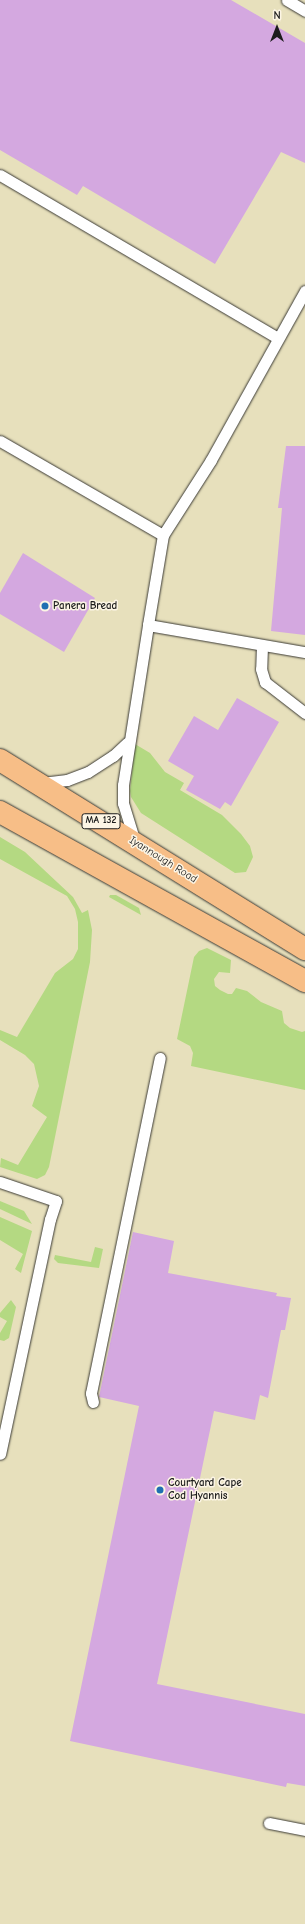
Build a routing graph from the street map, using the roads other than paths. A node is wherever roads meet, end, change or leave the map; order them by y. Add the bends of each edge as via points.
1 (287, 0) edge
2 (305, 11) edge
3 (0, 175) edge
4 (305, 291) edge
5 (278, 338) junction
6 (0, 441) edge
7 (163, 535) junction
8 (148, 625) junction
9 (262, 646) junction
10 (305, 652) edge
11 (305, 713) edge
12 (127, 743) junction
13 (0, 760) edge
14 (38, 783) junction
15 (0, 812) edge
16 (135, 842) junction
17 (305, 949) edge
18 (305, 981) edge
19 (160, 1058) dead end
20 (0, 1182) edge
21 (93, 1402) dead end
22 (0, 1454) edge
23 (269, 1823) dead end
24 (305, 1830) edge

1 - 2 lane
3 - 5 lane
4 - 5 lane
5 - 7 lane via 211,460
6 - 7 lane
7 - 8 lane
8 - 9 lane
8 - 12 lane
9 - 10 lane
9 - 11 lane via 261,669 265,682
12 - 14 lane via 113,756 88,772 67,780
12 - 16 lane via 123,803
13 - 14 main road, Iyannough Road / MA 132
14 - 16 main road, Iyannough Road / MA 132
15 - 18 main road
16 - 17 main road, Iyannough Road / MA 132
19 - 21 lane via 90,1393
20 - 22 lane via 56,1201
23 - 24 lane

